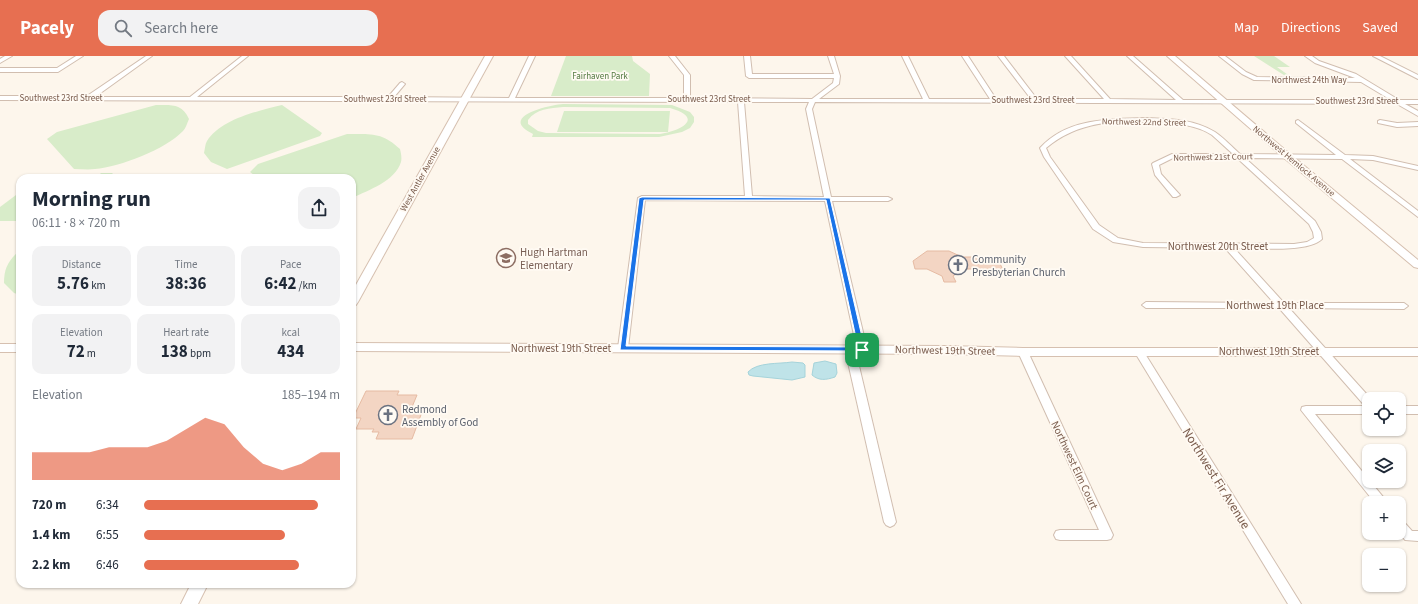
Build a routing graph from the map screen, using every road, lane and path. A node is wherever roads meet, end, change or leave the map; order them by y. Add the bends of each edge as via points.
1 (8, 56) edge
2 (80, 56) edge
3 (149, 56) edge
4 (245, 56) edge
5 (489, 56) edge
6 (532, 56) edge
7 (672, 56) edge
8 (747, 56) edge
9 (831, 56) edge
10 (905, 56) edge
11 (964, 56) edge
12 (1001, 56) edge
13 (1068, 56) edge
14 (1130, 56) edge
15 (1171, 56) edge
16 (1222, 56) edge
17 (1308, 56) edge
18 (1376, 56) edge
19 (0, 61) edge
20 (0, 70) edge
21 (837, 76) junction
22 (1418, 77) edge
23 (1362, 80) junction
24 (402, 84) dead end
25 (0, 98) edge
26 (89, 98) junction
27 (192, 98) junction
28 (390, 99) junction
29 (464, 99) junction
30 (511, 99) junction
31 (687, 99) junction
32 (741, 99) junction
33 (814, 100) junction
34 (926, 100) junction
35 (994, 100) junction
36 (1035, 100) junction
37 (1108, 100) junction
38 (1180, 100) junction
39 (1222, 100) junction
40 (1397, 102) junction
41 (1418, 102) edge
42 (1418, 114) edge
43 (1298, 122) dead end
44 (1380, 122) dead end
45 (1418, 124) edge
46 (1238, 156) junction
47 (1287, 156) junction
48 (1343, 157) junction
49 (1418, 168) edge
50 (1176, 195) dead end
51 (749, 199) junction
52 (828, 199) junction
53 (888, 199) dead end
54 (1418, 215) edge
55 (1116, 240) joint
56 (1228, 246) junction
57 (1418, 265) edge
58 (356, 295) edge
59 (1280, 304) junction
60 (1146, 305) dead end
61 (1404, 306) dead end
62 (356, 347) edge
63 (0, 348) edge
64 (16, 348) edge
65 (623, 348) junction
66 (856, 350) junction
67 (1139, 351) junction
68 (1323, 351) junction
69 (1023, 352) junction
70 (1418, 352) edge
71 (1362, 395) edge
72 (1362, 410) edge
73 (1406, 410) edge
74 (1418, 410) edge
75 (1376, 496) edge
76 (890, 522) dead end
77 (1406, 532) edge
78 (1060, 535) dead end
79 (1418, 536) edge
80 (198, 588) edge
81 (189, 604) edge
82 (1295, 604) edge

1 - 19 street
2 - 20 street via 58,70
3 - 26 street
4 - 27 street
5 - 29 street, West Antler Avenue
6 - 30 street
7 - 31 street via 686,70 689,77
8 - 21 street via 749,76
9 - 21 street
10 - 34 street
11 - 35 street
12 - 36 street
13 - 37 street
14 - 38 street
15 - 39 street, Northwest Hemlock Avenue
16 - 23 street, Northwest 24th Way via 1256,79
17 - 23 street
18 - 22 street
21 - 33 street via 836,84
23 - 40 street
24 - 28 street
25 - 26 street, Southwest 23rd Street
26 - 27 street, Southwest 23rd Street
27 - 28 street, Southwest 23rd Street
28 - 29 street, Southwest 23rd Street
29 - 30 street, Southwest 23rd Street
29 - 58 street, West Antler Avenue
30 - 31 street, Southwest 23rd Street
31 - 32 street, Southwest 23rd Street
32 - 33 street, Southwest 23rd Street
32 - 51 street
33 - 34 street, Southwest 23rd Street
33 - 52 street via 809,109
34 - 35 street, Southwest 23rd Street
35 - 36 street, Southwest 23rd Street
36 - 37 street, Southwest 23rd Street
37 - 38 street, Southwest 23rd Street
38 - 39 street, Southwest 23rd Street
39 - 40 street, Southwest 23rd Street
39 - 47 street, Northwest Hemlock Avenue
40 - 41 street, Southwest 23rd Street
40 - 42 street
43 - 48 street
44 - 45 street via 1397,125
46 - 47 street, Northwest 21st Court
46 - 50 street, Northwest 21st Court via 1172,156 1155,164 1158,175
46 - 55 street, Northwest 22nd Street via 1204,127 1181,121 1093,122 1050,141 1043,148 1047,157 1096,227
46 - 56 street, Northwest 20th Street via 1312,223 1318,239 1309,244 1294,246
47 - 48 street, Northwest 21st Court
47 - 57 street, Northwest Hemlock Avenue
48 - 49 street, Northwest 21st Court via 1373,158
48 - 54 street
51 - 52 street
51 - 65 street via 642,198
52 - 53 street
52 - 66 street
55 - 56 street, Northwest 20th Street via 1143,245
56 - 59 street
59 - 60 street, Northwest 19th Place
59 - 61 street, Northwest 19th Place
59 - 68 street
62 - 65 street, Northwest 19th Street
63 - 64 street
65 - 66 street, Northwest 19th Street
66 - 69 street, Northwest 19th Street
66 - 76 street
67 - 68 street, Northwest 19th Street
67 - 69 street, Northwest 19th Street
67 - 82 street, Northwest Fir Avenue
68 - 70 street, Northwest 19th Street
68 - 71 street
69 - 78 street, Northwest Elm Court via 1107,535
72 - 75 street via 1306,410
73 - 74 street
77 - 79 street via 1409,536
80 - 81 street

